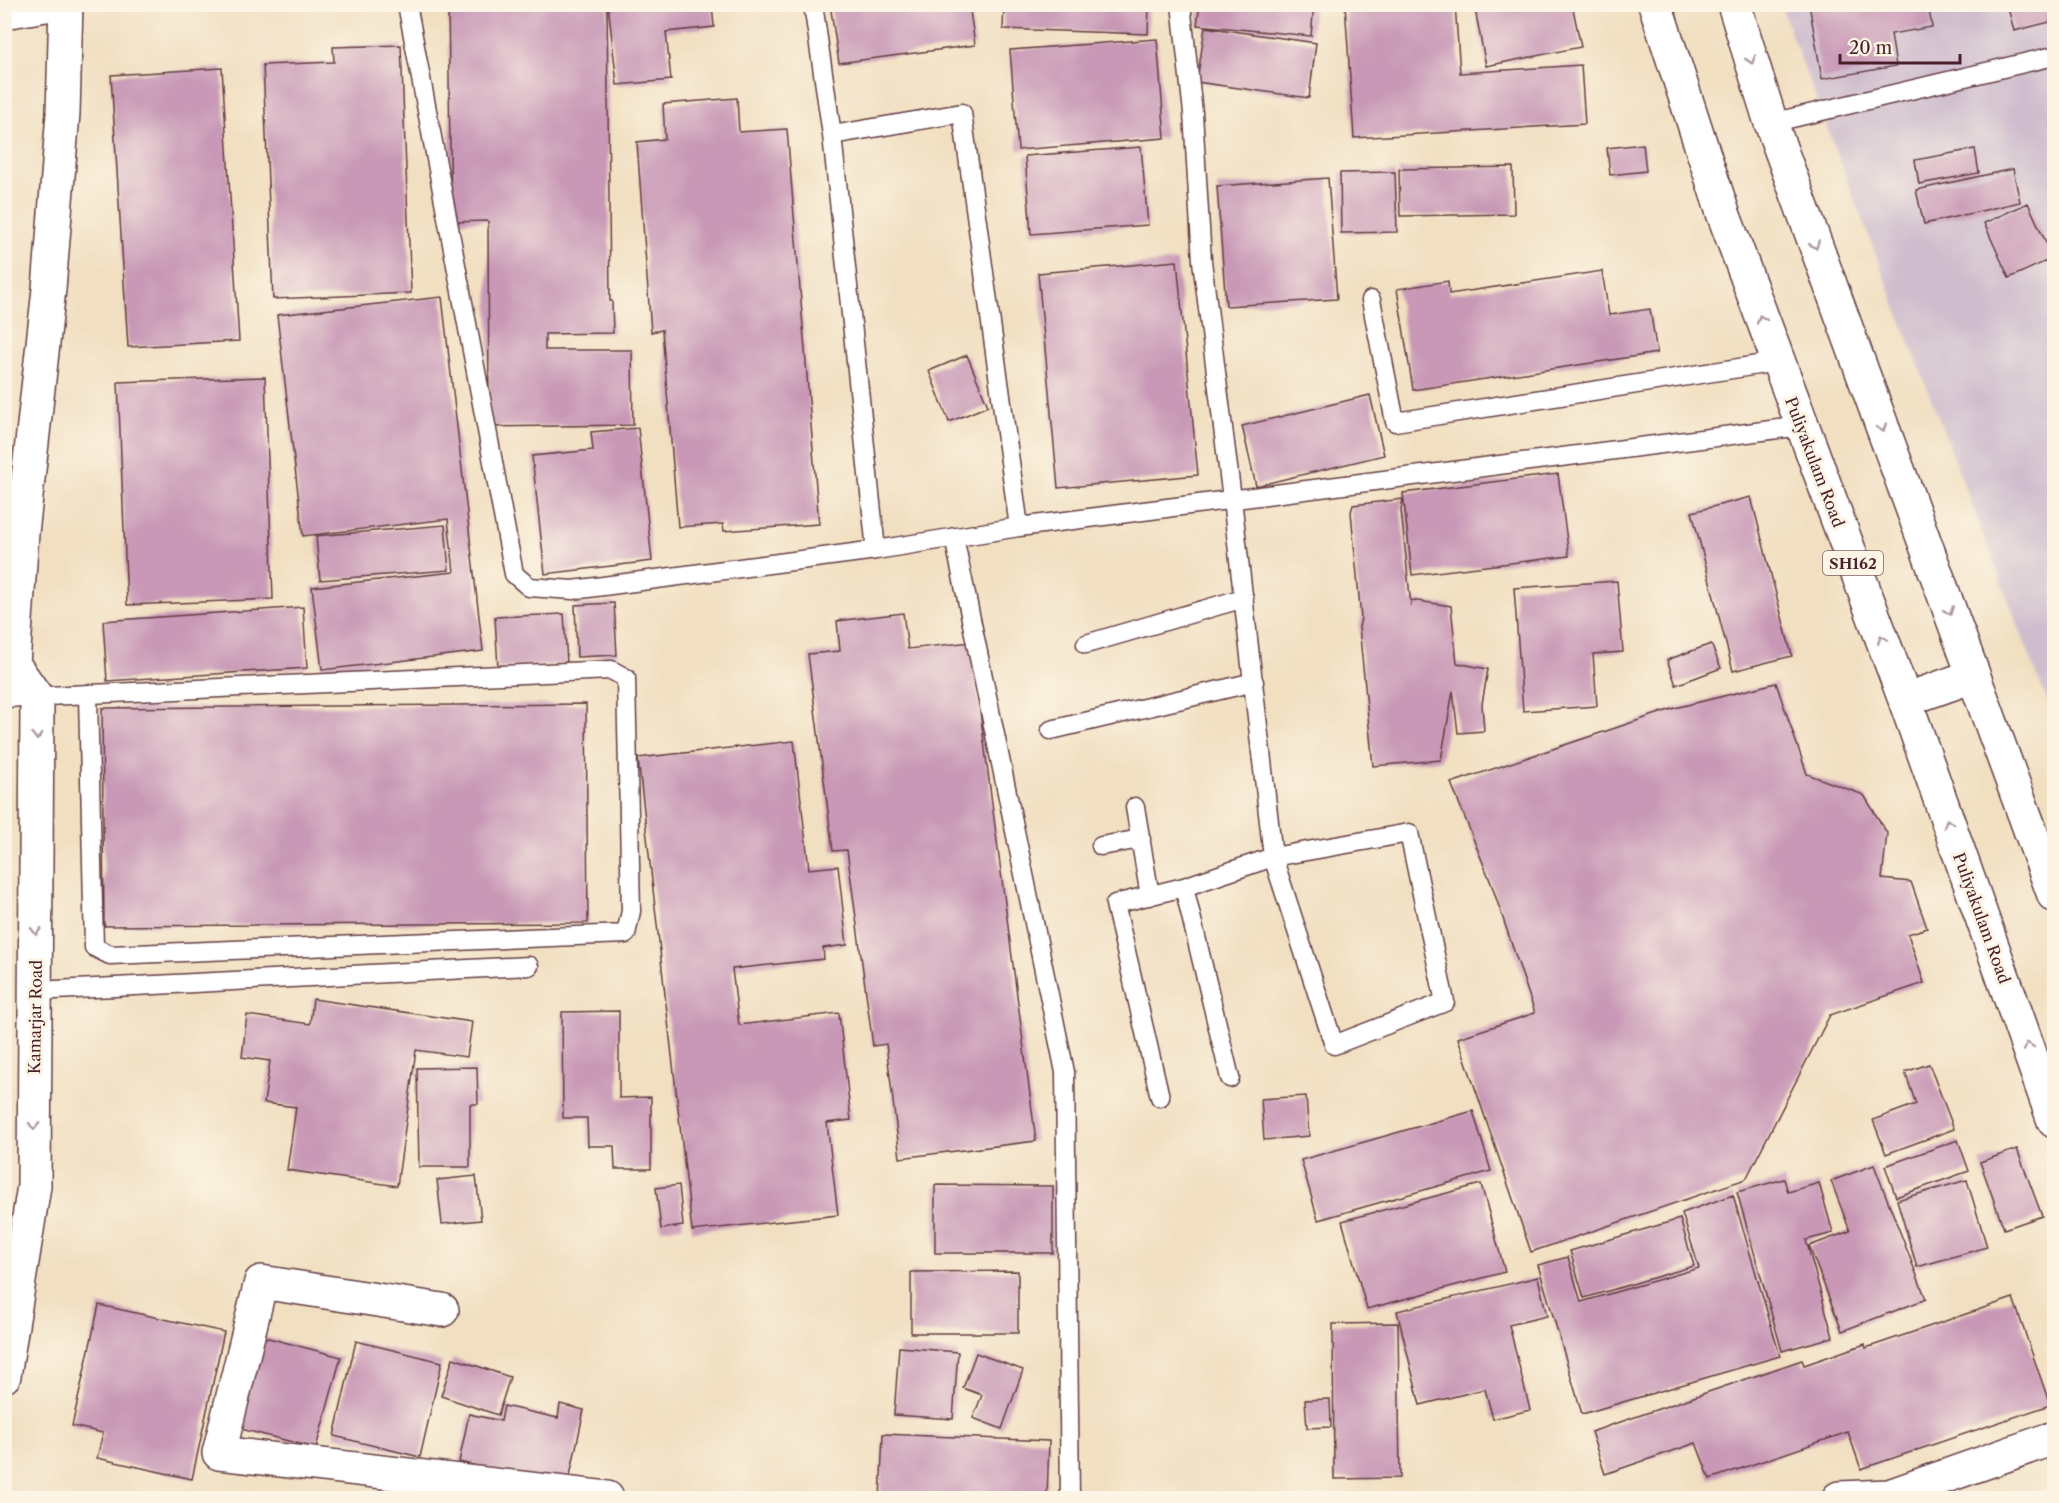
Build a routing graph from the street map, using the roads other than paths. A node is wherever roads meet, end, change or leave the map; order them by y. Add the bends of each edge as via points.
1 (52, 4) edge
2 (66, 4) edge
3 (407, 4) edge
4 (813, 4) edge
5 (1181, 4) edge
6 (1655, 4) edge
7 (1734, 4) edge
8 (4, 12) edge
9 (2055, 56) edge
10 (1771, 123) junction
11 (832, 135) junction
12 (1371, 300) dead end
13 (1777, 362) junction
14 (1802, 426) junction
15 (1232, 499) junction
16 (1019, 526) junction
17 (954, 537) junction
18 (876, 550) junction
19 (1244, 598) junction
20 (1086, 644) dead end
21 (9, 672) edge
22 (1973, 676) junction
23 (1254, 682) junction
24 (88, 695) junction
25 (4, 698) edge
26 (37, 698) junction
27 (1905, 700) junction
28 (1051, 730) dead end
29 (1135, 807) dead end
30 (1141, 839) junction
31 (1101, 846) dead end
32 (1273, 857) junction
33 (1184, 887) junction
34 (2055, 895) edge
35 (1150, 896) junction
36 (529, 966) dead end
37 (36, 991) junction
38 (1230, 1078) dead end
39 (1160, 1097) dead end
40 (2055, 1121) edge
41 (442, 1310) dead end
42 (4, 1376) edge
43 (2055, 1438) edge
44 (607, 1498) edge
45 (1070, 1498) edge
46 (1839, 1498) edge

1 - 8 main road
2 - 21 main road via 63,114 50,289
3 - 18 lane via 514,574 529,586 573,590
4 - 11 lane
5 - 15 lane via 1193,113 1202,261
13 -> 6 main road, Puliyakulam Road / SH162 via 1723,213
7 -> 10 main road
9 - 10 lane
10 -> 22 main road
11 - 16 lane via 962,113
11 - 18 lane
12 - 13 lane via 1395,422
13 - 14 main road, Puliyakulam Road / SH162
14 - 15 lane
27 -> 14 main road, Puliyakulam Road / SH162
15 - 16 lane
15 - 19 lane
16 - 17 lane
17 - 18 lane
17 - 45 lane via 1065,1072
19 - 20 lane
19 - 23 lane
21 - 26 main road
22 - 27 main road
22 - 34 main road
23 - 28 lane
23 - 32 lane
24 - 24 lane via 611,670 626,678 631,911 626,934 110,955 94,947
24 - 26 lane
25 - 26 lane
26 -> 37 main road, Kamarjar Road
40 -> 27 main road, Puliyakulam Road / SH162
29 - 30 lane
30 - 31 lane
30 - 35 lane
32 - 32 lane via 1335,1046 1445,1002 1409,833
32 - 33 lane
33 - 35 lane
33 - 38 lane
35 - 39 lane via 1116,904
36 - 37 lane
37 -> 42 main road, Kamarjar Road via 34,1186
41 - 44 main road via 261,1282 219,1453
43 - 46 main road via 1890,1496

